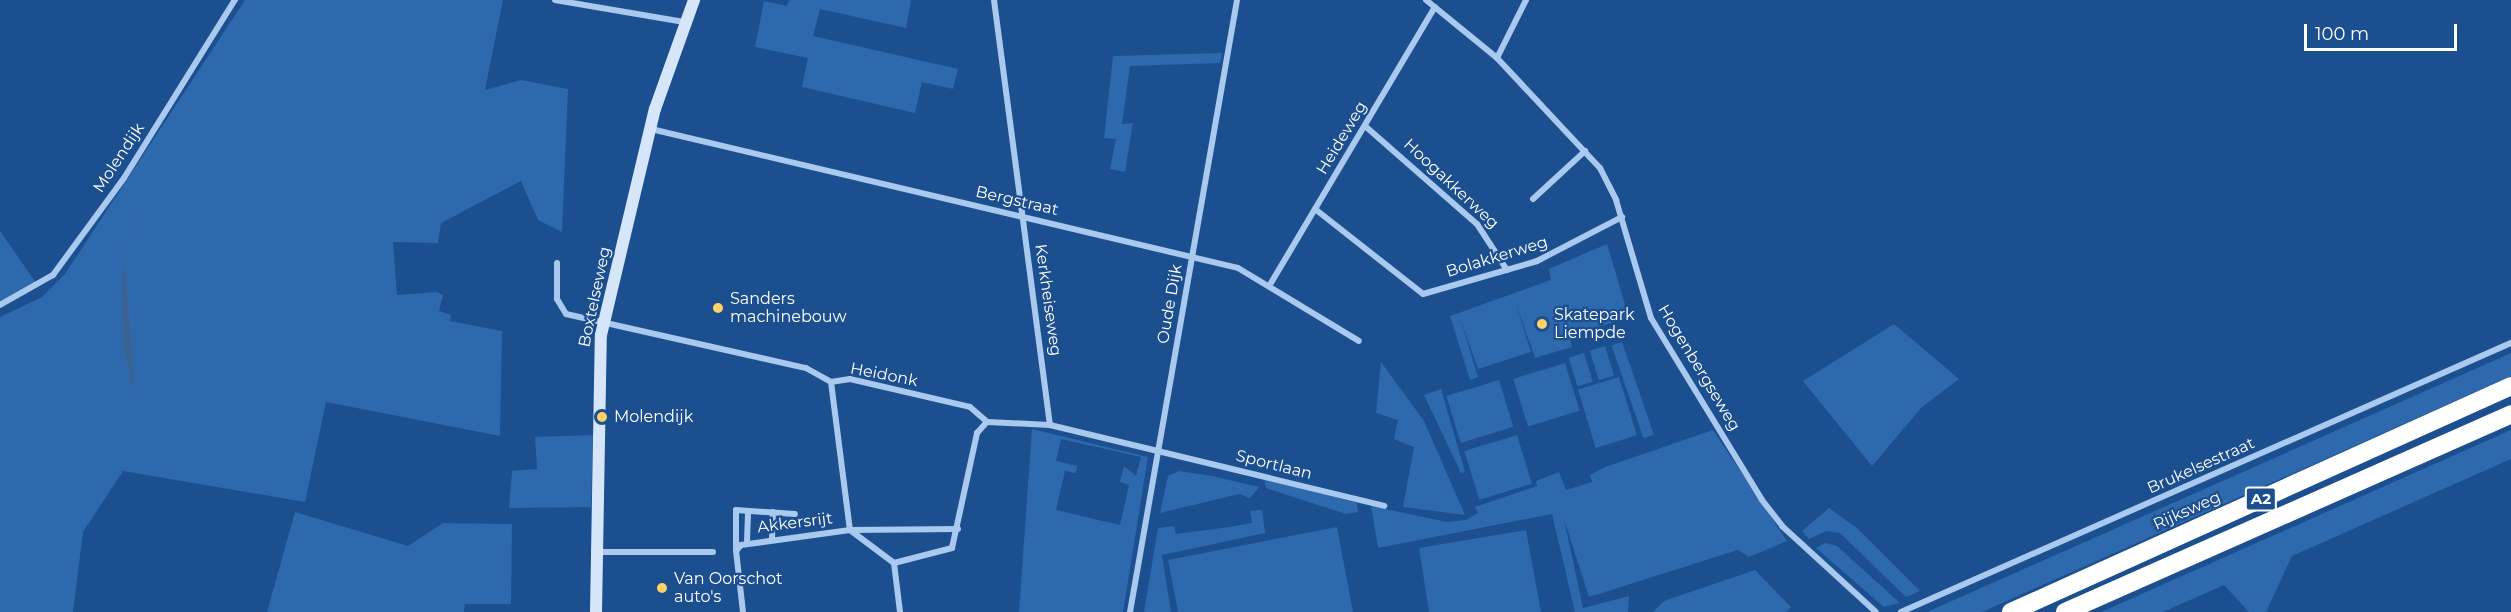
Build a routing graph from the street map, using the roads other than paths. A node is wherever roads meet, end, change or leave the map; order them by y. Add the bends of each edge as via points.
1 (235, 0) edge
2 (555, 0) edge
3 (694, 0) edge
4 (994, 0) edge
5 (1237, 0) edge
6 (1426, 0) edge
7 (1526, 0) edge
8 (1435, 7) junction
9 (684, 22) junction
10 (1497, 58) junction
11 (1365, 126) junction
12 (651, 129) junction
13 (1585, 151) junction
14 (1533, 199) dead end
15 (1315, 209) junction
16 (1023, 216) junction
17 (1622, 217) junction
18 (1192, 256) junction
19 (557, 263) dead end
20 (1507, 270) junction
21 (1271, 283) junction
22 (0, 305) edge
23 (604, 321) junction
24 (1359, 341) dead end
25 (2511, 343) edge
26 (831, 382) junction
27 (2511, 386) edge
28 (2511, 414) edge
29 (987, 422) junction
30 (1050, 425) junction
31 (1158, 450) junction
32 (1384, 506) dead end
33 (748, 510) junction
34 (773, 512) junction
35 (795, 514) dead end
36 (958, 529) junction
37 (850, 530) junction
38 (772, 539) junction
39 (747, 543) junction
40 (736, 551) junction
41 (595, 552) junction
42 (713, 552) dead end
43 (894, 563) junction
44 (596, 612) edge
45 (743, 612) edge
46 (900, 612) edge
47 (1130, 612) edge
48 (1876, 612) edge
49 (1902, 612) edge
50 (2011, 612) edge
51 (2065, 612) edge

1 - 22 street, Molendijk via 124,178 54,275
2 - 9 street
3 - 9 street, Boxtelseweg
4 - 16 street, Kerkheiseweg
5 - 18 street, Oude Dijk
6 - 8 street, Hogenbergseweg
7 - 10 street
8 - 10 street, Hogenbergseweg
8 - 11 street, Heideweg
9 - 12 street, Boxtelseweg
10 - 13 street, Hogenbergseweg
11 - 15 street, Heideweg
11 - 20 street, Hoogakkerweg via 1477,224 1495,244
12 - 16 street, Bergstraat
12 - 23 street, Boxtelseweg
13 - 14 street
13 - 17 street, Hogenbergseweg via 1609,185
15 - 20 street, Bolakkerweg via 1409,289 1423,294
15 - 21 street, Heideweg
16 - 18 street, Bergstraat
16 - 30 street, Kerkheiseweg
17 - 20 street, Bolakkerweg via 1564,250
17 - 48 street, Hogenbergseweg via 1651,318 1762,500 1809,552
18 - 21 street, Bergstraat
18 - 31 street, Oude Dijk
19 - 23 street, Heidonk via 559,308 566,314
21 - 24 street, Bergstraat
23 - 26 street, Heidonk via 806,368
23 - 41 street, Boxtelseweg via 597,392
25 - 49 street, Brukelsestraat
26 - 29 street, Heidonk via 850,379 970,407
26 - 37 street
27 - 50 highway, Rijksweg / A2
28 - 51 highway, A2
29 - 30 street
29 - 36 street via 977,434
30 - 31 street
31 - 32 street, Sportlaan
31 - 47 street, Oude Dijk
33 - 34 street
33 - 39 street
33 - 40 street via 735,514
34 - 35 street
34 - 38 street
36 - 37 street, Akkersrijt
36 - 43 street via 946,551
37 - 38 street, Akkersrijt
37 - 43 street
38 - 39 street, Akkersrijt
39 - 40 street, Akkersrijt
40 - 45 street
41 - 42 street
41 - 44 street, Boxtelseweg
43 - 46 street

